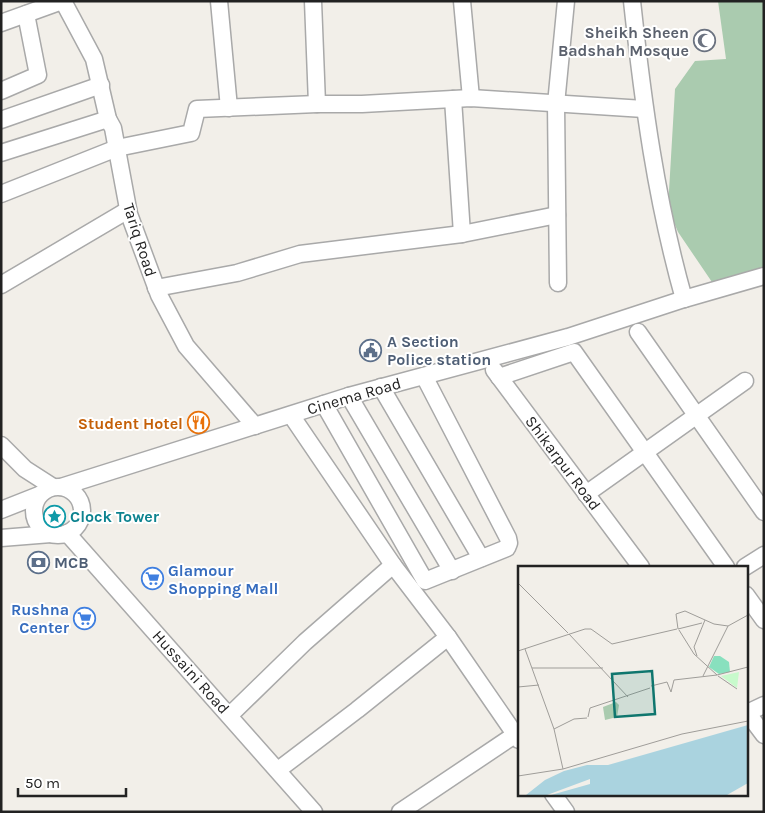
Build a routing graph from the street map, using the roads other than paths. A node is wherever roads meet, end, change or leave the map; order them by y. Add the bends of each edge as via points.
1 (63, 1) edge
2 (219, 1) edge
3 (313, 1) edge
4 (462, 1) edge
5 (566, 1) edge
6 (632, 1) edge
7 (26, 14) junction
8 (1, 23) edge
9 (100, 85) junction
10 (1, 91) edge
11 (471, 98) junction
12 (454, 99) junction
13 (317, 104) junction
14 (556, 104) junction
15 (229, 108) junction
16 (644, 109) junction
17 (108, 119) junction
18 (1, 120) edge
19 (117, 148) junction
20 (1, 153) edge
21 (1, 194) edge
22 (128, 210) junction
23 (557, 215) junction
24 (462, 234) junction
25 (764, 276) edge
26 (558, 283) dead end
27 (1, 285) edge
28 (156, 288) junction
29 (684, 298) junction
30 (638, 332) dead end
31 (486, 360) junction
32 (424, 376) junction
33 (499, 377) junction
34 (745, 381) dead end
35 (381, 387) junction
36 (349, 396) junction
37 (324, 404) junction
38 (291, 415) junction
39 (697, 415) junction
40 (255, 426) junction
41 (1, 445) edge
42 (645, 452) junction
43 (51, 489) junction
44 (586, 494) junction
45 (1, 510) edge
46 (764, 512) edge
47 (59, 534) junction
48 (1, 538) edge
49 (764, 555) edge
50 (481, 558) junction
51 (393, 565) junction
52 (640, 566) edge
53 (725, 566) edge
54 (747, 566) edge
55 (452, 571) junction
56 (748, 598) edge
57 (764, 620) edge
58 (448, 637) junction
59 (764, 705) edge
60 (748, 712) edge
61 (748, 713) edge
62 (230, 716) junction
63 (517, 735) edge
64 (764, 736) edge
65 (278, 770) junction
66 (554, 796) edge
67 (314, 812) edge
68 (400, 812) edge
69 (566, 812) edge

1 - 7 street
1 - 9 street, Tariq Road via 94,60
2 - 15 street
3 - 13 street
4 - 11 street
5 - 14 street
6 - 16 street
7 - 8 street
7 - 10 street via 38,75
9 - 17 street, Tariq Road
9 - 18 street
11 - 12 street
11 - 14 street
12 - 13 street
12 - 24 street
13 - 15 street
14 - 16 street
14 - 23 street
15 - 19 street via 197,109 191,133
16 - 29 street via 670,248
17 - 19 street, Tariq Road
17 - 20 street
19 - 21 street
19 - 22 street, Tariq Road
22 - 27 street
22 - 28 street, Tariq Road
23 - 24 street
23 - 26 street
24 - 28 street via 300,254 237,273
25 - 29 street, Cinema Road
28 - 40 street, Tariq Road via 186,346
29 - 31 street, Cinema Road via 568,337
30 - 39 street
31 - 32 street, Cinema Road
31 - 33 street, Shikarpur Road
32 - 35 street, Cinema Road
32 - 50 street via 508,538 506,548
33 - 42 street via 574,352
33 - 44 street, Shikarpur Road
34 - 39 street
35 - 36 street, Cinema Road
35 - 50 street
36 - 37 street, Cinema Road
36 - 55 street
37 - 38 street, Cinema Road
37 - 55 street via 422,578 425,581
38 - 40 street, Cinema Road
38 - 51 street
39 - 42 street
39 - 46 street
40 - 43 street, Cinema Road
41 - 43 street
42 - 44 street
42 - 53 street
43 - 45 street, Cinema Road
43 - 47 street via 35,502 34,518 38,525
43 - 47 street via 69,489 80,500 82,508 82,516 74,529
44 - 52 street, Shikarpur Road
47 - 48 street
47 - 62 street, Hussaini Road
49 - 54 street
50 - 55 street
51 - 58 street
51 - 62 street via 304,642
56 - 57 street
58 - 63 street
58 - 65 street
59 - 60 street
61 - 64 street
62 - 65 street, Hussaini Road
63 - 68 street
65 - 67 street, Hussaini Road
66 - 69 street

